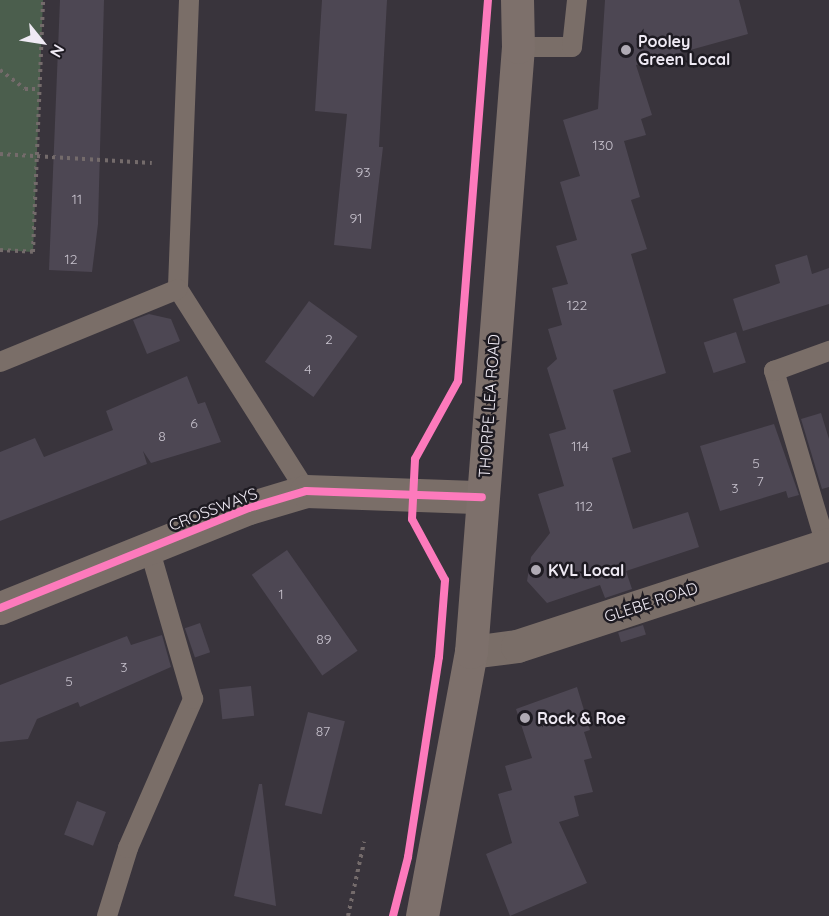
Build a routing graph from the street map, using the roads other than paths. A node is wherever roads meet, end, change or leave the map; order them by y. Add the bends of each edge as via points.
1 (189, 0) edge
2 (517, 0) edge
3 (577, 0) edge
4 (518, 47) junction
5 (178, 289) junction
6 (829, 351) edge
7 (0, 362) edge
8 (306, 491) junction
9 (482, 496) junction
10 (827, 545) edge
11 (149, 548) junction
12 (0, 608) edge
13 (471, 652) junction
14 (107, 916) edge
15 (422, 916) edge

1 - 5 lane
2 - 4 main road, THORPE LEA ROAD
3 - 4 lane via 572,47
4 - 9 main road, THORPE LEA ROAD
5 - 7 lane
5 - 8 lane
6 - 10 lane via 774,371
8 - 9 street, CROSSWAYS
8 - 11 street, CROSSWAYS
9 - 13 main road, THORPE LEA ROAD
10 - 13 street, GLEBE ROAD via 517,646
11 - 12 street, CROSSWAYS
11 - 14 lane via 193,699 128,848
13 - 15 main road, THORPE LEA ROAD

